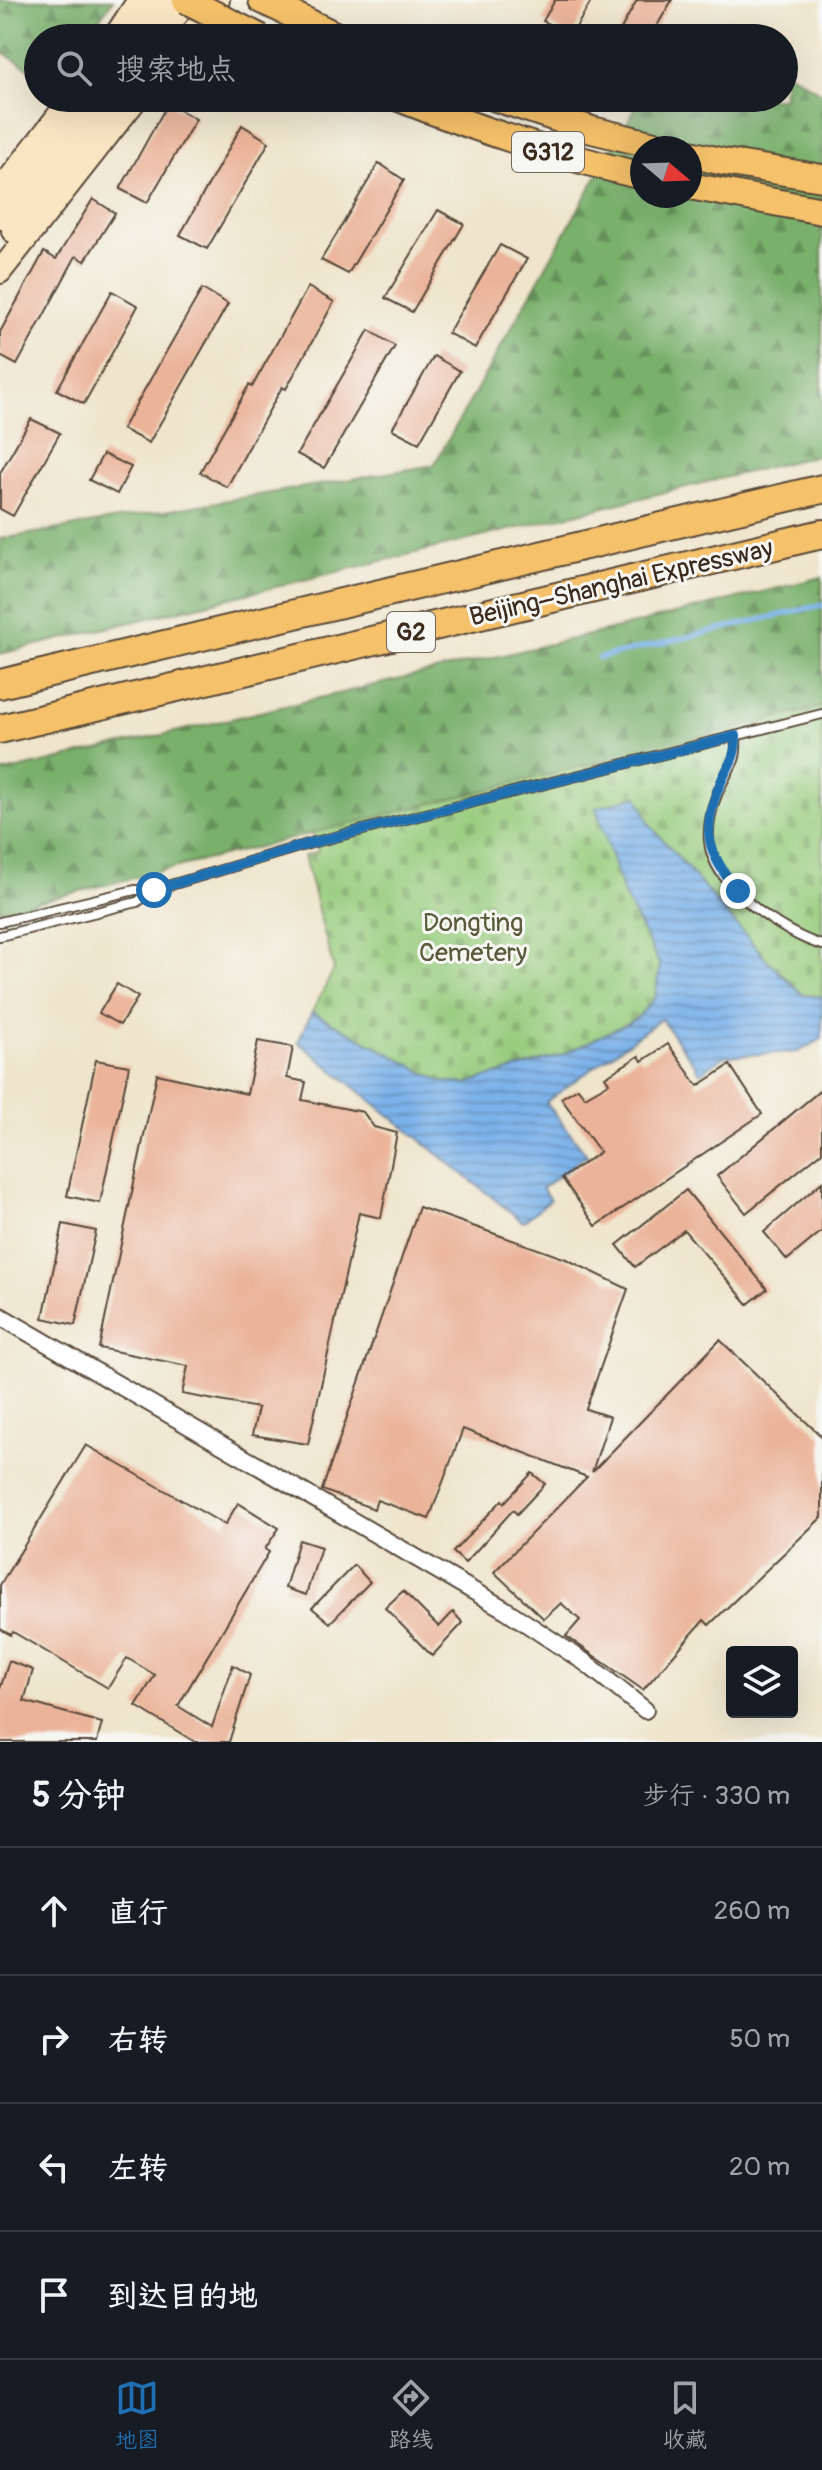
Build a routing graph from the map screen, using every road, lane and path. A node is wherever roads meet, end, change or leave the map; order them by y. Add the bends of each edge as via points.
1 (139, 0) edge
2 (162, 0) edge
3 (187, 0) edge
4 (218, 0) edge
5 (262, 0) edge
6 (123, 24) edge
7 (144, 24) edge
8 (169, 24) edge
9 (199, 24) edge
10 (234, 24) edge
11 (312, 24) edge
12 (81, 112) edge
13 (82, 112) edge
14 (83, 112) edge
15 (126, 112) edge
16 (435, 112) edge
17 (538, 112) edge
18 (630, 139) edge
19 (702, 157) edge
20 (630, 173) edge
21 (822, 178) edge
22 (702, 188) edge
23 (0, 191) edge
24 (822, 211) edge
25 (0, 218) edge
26 (0, 248) edge
27 (0, 272) edge
28 (822, 489) edge
29 (822, 534) edge
30 (0, 684) edge
31 (822, 714) edge
32 (0, 729) edge
33 (736, 736) junction
34 (154, 890) junction
35 (0, 922) edge
36 (0, 936) edge
37 (822, 945) edge
38 (0, 1316) edge
39 (645, 1710) dead end

1 - 6 main road
2 - 7 main road
3 - 8 main road
3 - 10 highway, bridge
4 - 9 main road
5 - 11 highway
12 - 23 main road
13 - 25 main road
14 - 26 main road
15 - 27 main road
16 - 20 highway, G312 via 566,158
17 - 18 highway, G312
19 - 21 highway
22 - 24 highway
28 - 30 highway, Beijing–Shanghai Expressway / G2
29 - 32 highway, Beijing–Shanghai Expressway / G2
31 - 33 lane
33 - 34 lane via 315,842
33 - 37 lane via 735,757 712,811 709,843 718,867 762,914
34 - 35 lane
34 - 36 lane via 137,902
38 - 39 street via 506,1610

